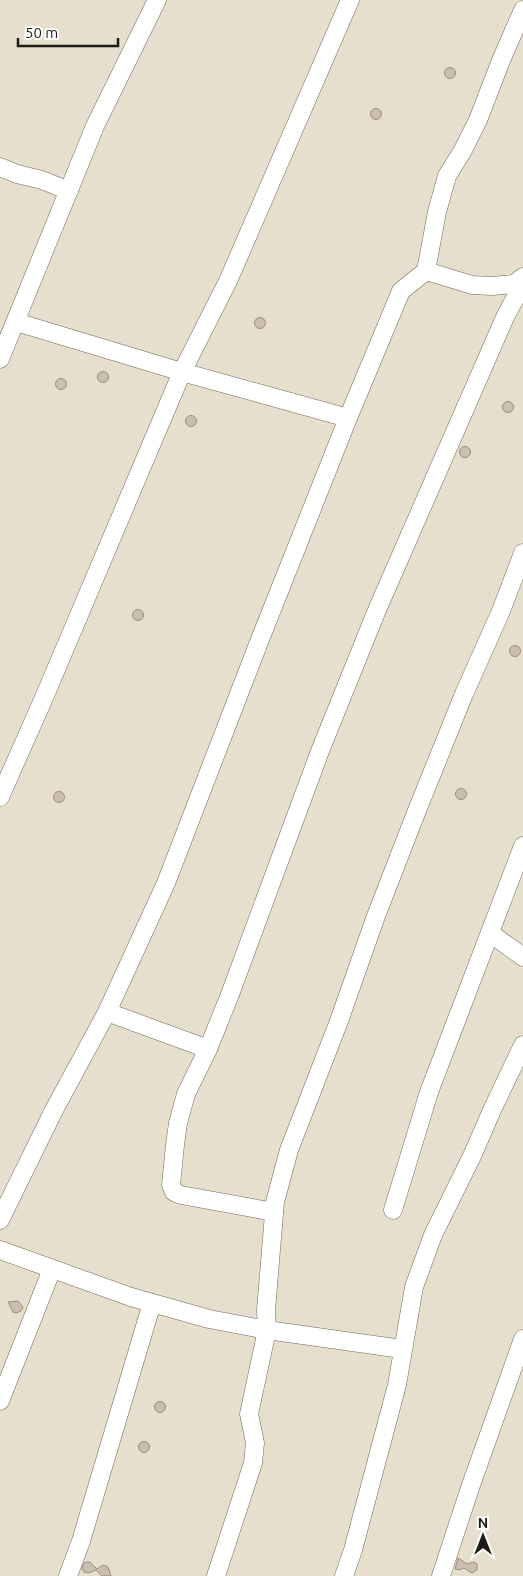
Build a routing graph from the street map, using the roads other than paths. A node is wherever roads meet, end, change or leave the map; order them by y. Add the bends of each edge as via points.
1 (157, 0) edge
2 (350, 0) edge
3 (523, 10) edge
4 (0, 167) edge
5 (69, 191) junction
6 (426, 271) junction
7 (523, 277) edge
8 (523, 284) edge
9 (16, 322) junction
10 (0, 359) edge
11 (182, 372) junction
12 (348, 418) junction
13 (523, 553) edge
14 (0, 797) edge
15 (523, 846) edge
16 (490, 932) junction
17 (523, 957) edge
18 (108, 1012) junction
19 (523, 1045) edge
20 (208, 1049) junction
21 (393, 1210) dead end
22 (274, 1212) junction
23 (0, 1220) edge
24 (0, 1250) edge
25 (52, 1269) junction
26 (152, 1303) junction
27 (267, 1330) junction
28 (523, 1339) edge
29 (402, 1349) junction
30 (0, 1401) edge
31 (68, 1576) edge
32 (216, 1576) edge
33 (344, 1576) edge
34 (441, 1576) edge

1 - 5 street via 95,126
2 - 11 street via 228,281
3 - 6 street via 478,120 447,176
4 - 5 street
5 - 9 street
6 - 7 street via 472,285 514,284
6 - 12 street via 401,292
8 - 20 street via 506,315 377,610 320,751
9 - 10 street
9 - 11 street
11 - 12 street
11 - 14 street
12 - 18 street via 166,883
13 - 22 street via 380,907 289,1150
15 - 16 street
16 - 17 street
16 - 21 street via 429,1092
18 - 20 street
18 - 23 street via 54,1110
19 - 29 street via 433,1235 414,1287
20 - 22 street via 186,1094 180,1115 172,1188 181,1195
22 - 27 street
24 - 25 street
25 - 26 street
25 - 30 street
26 - 27 street via 209,1319
26 - 31 street
27 - 29 street
27 - 32 street via 249,1414 255,1444 253,1463
28 - 34 street
29 - 33 street via 397,1385

